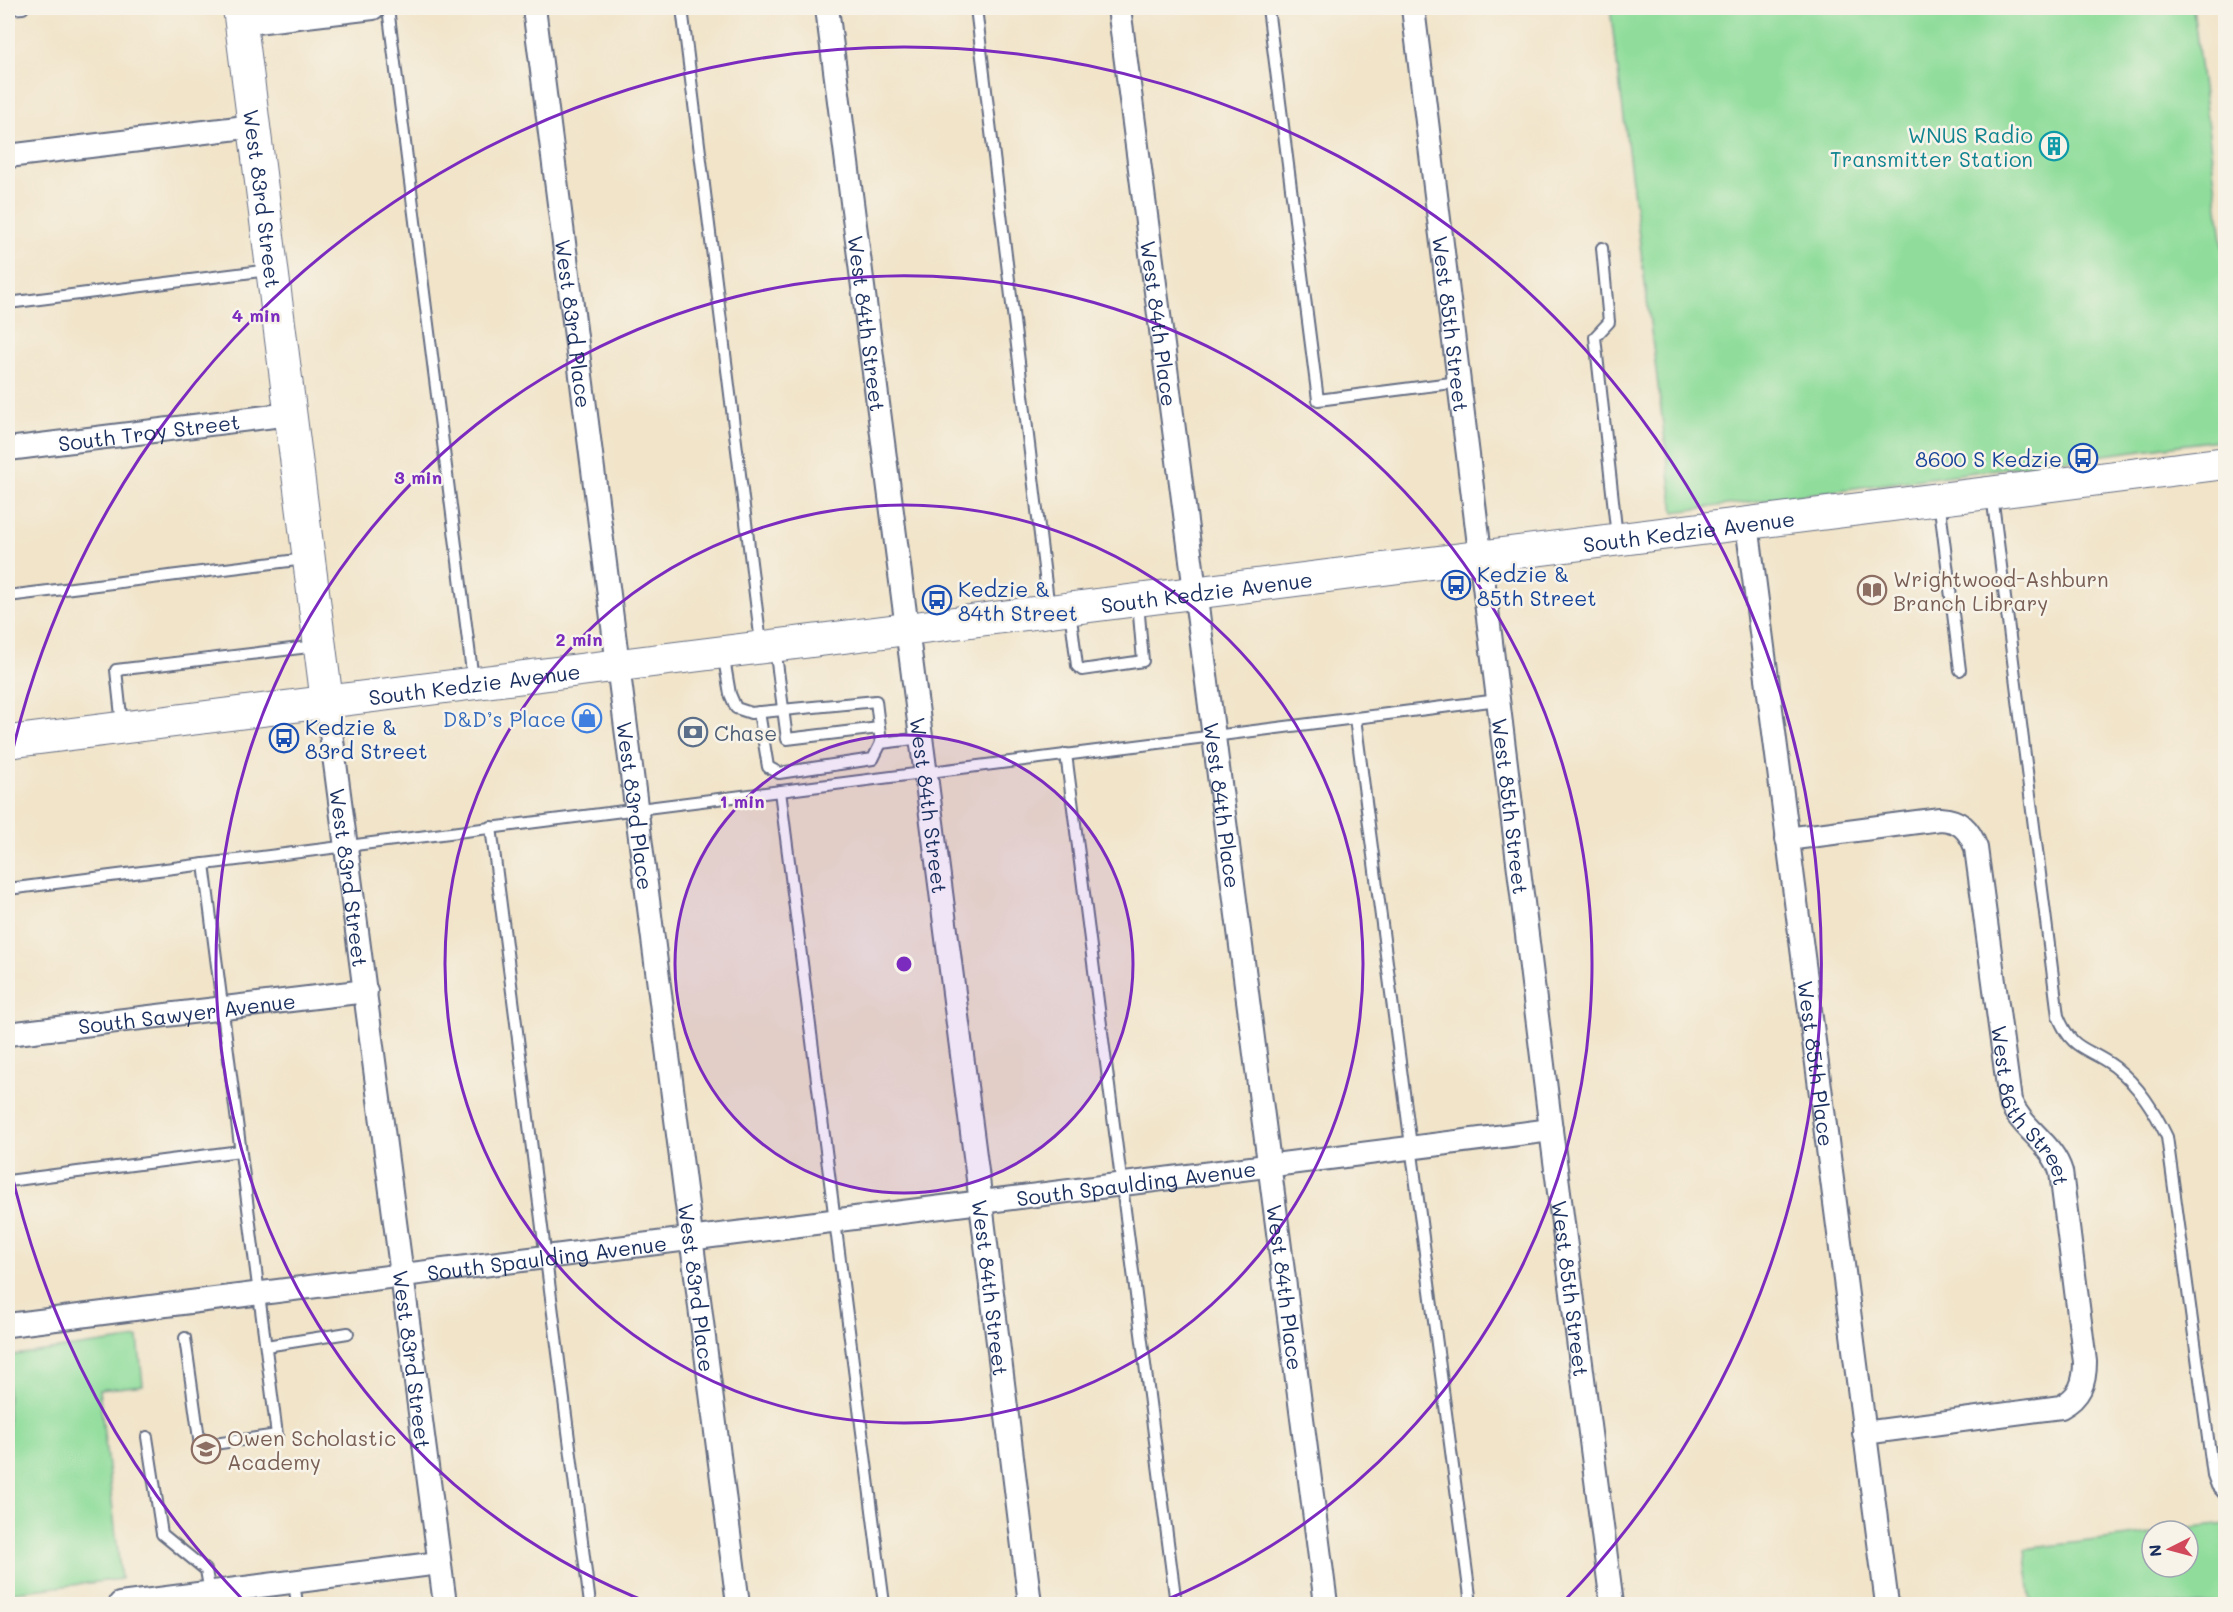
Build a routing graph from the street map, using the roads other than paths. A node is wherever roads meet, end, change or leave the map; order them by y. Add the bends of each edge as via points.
1 (23, 8) edge
2 (373, 8) edge
3 (388, 8) edge
4 (534, 8) edge
5 (682, 8) edge
6 (827, 8) edge
7 (976, 8) edge
8 (1119, 8) edge
9 (1268, 8) edge
10 (1413, 8) edge
11 (8, 9) edge
12 (240, 16) edge
13 (254, 126) junction
14 (8, 156) edge
15 (1602, 248) dead end
16 (272, 269) junction
17 (8, 303) edge
18 (1459, 382) junction
19 (290, 414) junction
20 (8, 449) edge
21 (2226, 463) edge
22 (1992, 493) junction
23 (1939, 500) junction
24 (1747, 524) junction
25 (1617, 540) junction
26 (1480, 557) junction
27 (309, 558) junction
28 (1194, 593) junction
29 (8, 596) edge
30 (1138, 600) junction
31 (1060, 610) junction
32 (908, 628) junction
33 (320, 646) junction
34 (768, 646) junction
35 (722, 652) junction
36 (618, 665) junction
37 (1960, 670) dead end
38 (473, 683) junction
39 (1498, 700) junction
40 (327, 702) junction
41 (783, 710) junction
42 (759, 712) junction
43 (1355, 718) junction
44 (122, 728) junction
45 (879, 728) junction
46 (1213, 736) junction
47 (922, 738) junction
48 (8, 742) edge
49 (881, 743) junction
50 (1066, 754) junction
51 (926, 772) junction
52 (780, 791) junction
53 (637, 809) junction
54 (491, 827) junction
55 (1788, 838) junction
56 (347, 846) junction
57 (204, 864) junction
58 (8, 889) edge
59 (366, 991) junction
60 (222, 1007) junction
61 (8, 1034) edge
62 (1551, 1130) junction
63 (1412, 1148) junction
64 (240, 1151) junction
65 (1272, 1165) junction
66 (8, 1181) edge
67 (1122, 1185) junction
68 (981, 1202) junction
69 (835, 1221) junction
70 (692, 1239) junction
71 (546, 1257) junction
72 (401, 1275) junction
73 (258, 1293) junction
74 (8, 1325) edge
75 (348, 1333) dead end
76 (185, 1338) dead end
77 (266, 1346) junction
78 (1864, 1433) junction
79 (147, 1437) dead end
80 (2226, 1496) edge
81 (440, 1563) junction
82 (294, 1582) junction
83 (210, 1593) junction
84 (120, 1605) edge
85 (297, 1605) edge
86 (445, 1605) edge
87 (590, 1605) edge
88 (738, 1605) edge
89 (884, 1605) edge
90 (1030, 1605) edge
91 (1176, 1605) edge
92 (1326, 1605) edge
93 (1471, 1605) edge
94 (1612, 1605) edge
95 (1887, 1605) edge

1 - 11 lane
2 - 12 street
3 - 38 lane
4 - 36 street, West 83rd Place
5 - 34 lane
6 - 32 street, West 84th Street
7 - 31 lane
8 - 28 street, West 84th Place
9 - 18 lane via 1318,400
10 - 18 street, West 85th Street
12 - 13 main road, West 83rd Street
13 - 14 street
13 - 16 main road, West 83rd Street
15 - 25 lane via 1609,322 1595,337
16 - 17 lane
16 - 19 main road, West 83rd Street
18 - 26 street, West 85th Street
19 - 20 street, South Troy Street
19 - 27 main road, West 83rd Street
21 - 22 main road, South Kedzie Avenue
22 - 23 main road, South Kedzie Avenue
22 - 80 lane via 2058,1016 2075,1045 2114,1066 2132,1082 2167,1137 2213,1475
23 - 24 main road, South Kedzie Avenue
23 - 37 lane
24 - 25 main road, South Kedzie Avenue
24 - 55 street, West 85th Place
25 - 26 main road, South Kedzie Avenue
26 - 28 main road, South Kedzie Avenue
26 - 39 street, West 85th Street
27 - 29 lane
27 - 33 main road, West 83rd Street
28 - 30 main road, South Kedzie Avenue
28 - 46 street, West 84th Place
30 - 31 main road, South Kedzie Avenue
30 - 31 lane via 1143,661 1082,670 1077,666
31 - 32 main road, South Kedzie Avenue
32 - 34 main road, South Kedzie Avenue
32 - 47 street, West 84th Street
33 - 40 main road, West 83rd Street
33 - 44 lane via 116,670
34 - 35 main road, South Kedzie Avenue
34 - 41 lane
35 - 36 main road, South Kedzie Avenue
35 - 42 lane via 736,708
36 - 38 main road, South Kedzie Avenue
36 - 53 street, West 83rd Place
38 - 40 main road, South Kedzie Avenue
39 - 43 lane
39 - 62 street, West 85th Street
40 - 44 main road, South Kedzie Avenue
40 - 56 street, West 83rd Street
41 - 42 lane
41 - 45 lane via 876,701
41 - 45 lane via 787,740
42 - 49 lane via 768,767 779,773 873,759
43 - 46 lane
43 - 63 lane
44 - 48 main road, South Kedzie Avenue
45 - 49 lane
46 - 50 lane
46 - 65 street, West 84th Place
47 - 49 lane
47 - 51 street, West 84th Street
50 - 51 lane
50 - 67 lane
51 - 52 lane
51 - 68 street, West 84th Street
52 - 53 lane
52 - 69 lane
53 - 54 lane
53 - 70 street, West 83rd Place
54 - 56 lane
54 - 71 lane
55 - 78 street, West 85th Place
55 - 78 street, West 86th Street via 1940,819 1951,819 1971,832 2010,1101 2026,1129 2056,1156 2061,1172 2085,1362 2080,1393 2061,1407
56 - 57 lane
56 - 59 street, West 83rd Street
57 - 58 lane
57 - 60 lane
59 - 60 street, South Sawyer Avenue
59 - 72 street, West 83rd Street
60 - 61 street, South Sawyer Avenue
60 - 64 lane
62 - 63 street, South Spaulding Avenue
62 - 94 street, West 85th Street
63 - 65 street, South Spaulding Avenue
63 - 93 lane
64 - 66 lane
64 - 73 lane
65 - 67 street, South Spaulding Avenue
65 - 92 street, West 84th Place
67 - 68 street, South Spaulding Avenue
67 - 91 lane
68 - 69 street, South Spaulding Avenue
68 - 90 street, West 84th Street
69 - 70 street, South Spaulding Avenue
69 - 89 lane
70 - 71 street, South Spaulding Avenue
70 - 88 street, West 83rd Place
71 - 72 street, South Spaulding Avenue
71 - 87 lane
72 - 73 street, South Spaulding Avenue
72 - 81 street, West 83rd Street
73 - 74 street, South Spaulding Avenue
73 - 77 lane
75 - 77 lane
76 - 77 lane via 200,1446 277,1435
78 - 95 street, West 85th Place
79 - 83 lane via 162,1533 206,1570
81 - 82 street
81 - 86 street, West 83rd Street
82 - 83 street
82 - 85 lane
83 - 84 street

